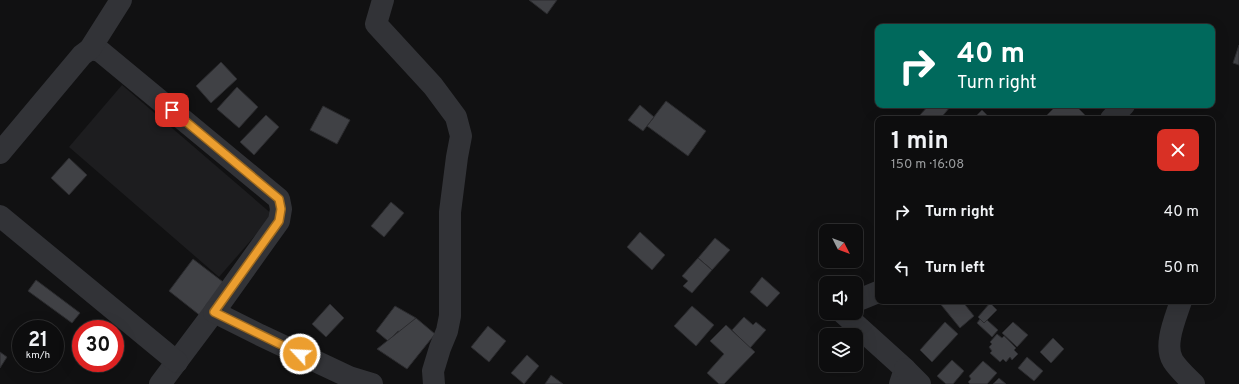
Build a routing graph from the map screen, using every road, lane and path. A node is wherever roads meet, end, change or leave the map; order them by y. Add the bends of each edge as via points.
1 (121, 0) edge
2 (383, 0) edge
3 (90, 49) junction
4 (1121, 108) edge
5 (1114, 116) edge
6 (0, 153) edge
7 (0, 216) edge
8 (875, 293) edge
9 (863, 298) edge
10 (1180, 304) edge
11 (214, 312) junction
12 (850, 320) edge
13 (177, 362) junction
14 (908, 379) edge
15 (160, 384) edge
16 (372, 384) edge
17 (434, 384) edge
18 (1194, 384) edge

1 - 3 street
2 - 17 street via 376,24 433,86 456,116 462,136 450,212 450,316 433,371
3 - 6 street via 82,55
3 - 11 street via 100,51 279,199 279,221
4 - 5 street
7 - 13 street
8 - 9 street
10 - 18 street via 1168,344 1172,360
11 - 13 street
11 - 16 street via 349,377
12 - 14 street
13 - 15 street

